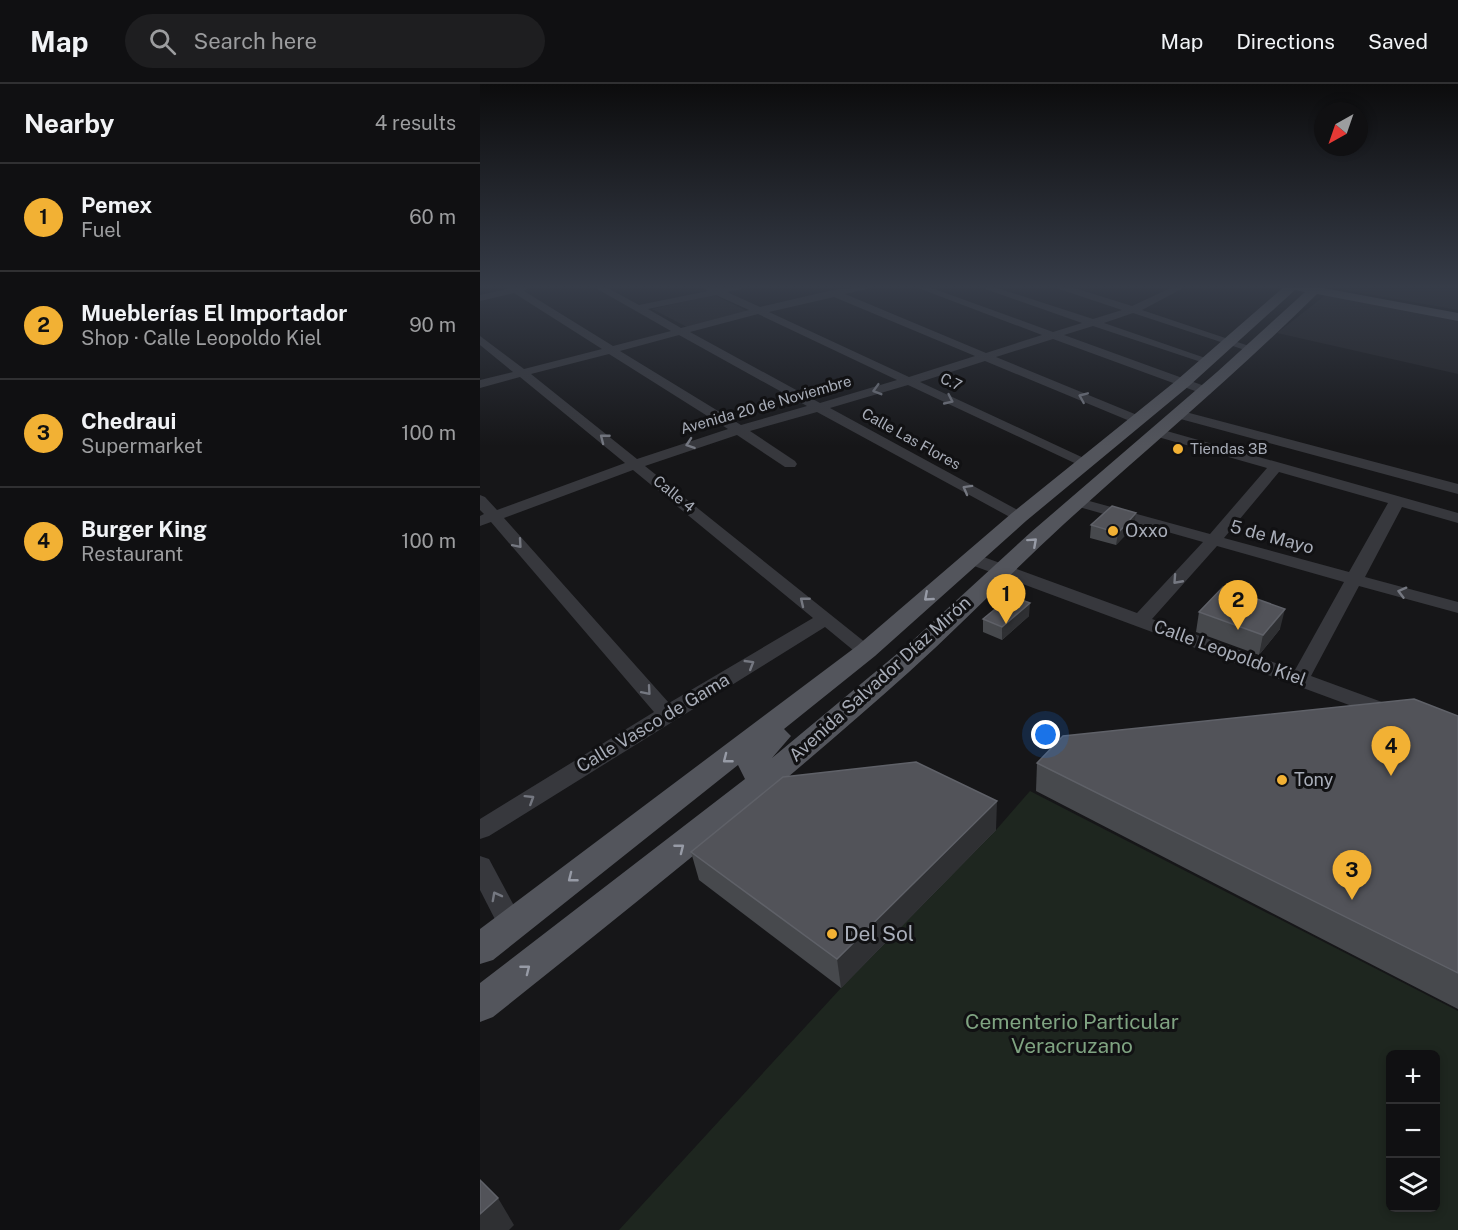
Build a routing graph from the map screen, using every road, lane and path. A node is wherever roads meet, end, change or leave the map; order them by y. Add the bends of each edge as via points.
1 (480, 339) edge
2 (594, 339) edge
3 (650, 339) edge
4 (697, 339) edge
5 (823, 339) edge
6 (946, 339) edge
7 (1043, 339) edge
8 (1064, 339) edge
9 (1143, 339) edge
10 (1224, 339) edge
11 (1246, 339) edge
12 (1248, 339) edge
13 (1241, 345) junction
14 (611, 350) junction
15 (988, 357) junction
16 (1208, 361) junction
17 (522, 372) junction
18 (909, 381) junction
19 (480, 384) edge
20 (1195, 387) junction
21 (819, 407) junction
22 (1178, 414) junction
23 (1146, 426) junction
24 (737, 429) junction
25 (636, 463) junction
26 (790, 464) dead end
27 (1083, 464) junction
28 (1275, 466) junction
29 (1458, 489) edge
30 (480, 500) edge
31 (1397, 501) junction
32 (1077, 502) junction
33 (1019, 517) junction
34 (1458, 518) edge
35 (487, 519) edge
36 (1213, 541) junction
37 (972, 559) junction
38 (1002, 568) junction
39 (1355, 579) junction
40 (1458, 608) edge
41 (826, 618) junction
42 (1142, 620) junction
43 (866, 651) junction
44 (1300, 679) junction
45 (786, 713) junction
46 (667, 714) junction
47 (1407, 719) edge
48 (768, 778) junction
49 (480, 830) edge
50 (480, 866) edge
51 (511, 925) junction
52 (480, 948) edge
53 (480, 1005) edge

1 - 17 street, Calle 4
2 - 14 street
3 - 14 street
4 - 21 street, Calle Las Flores
5 - 18 street, C.7
6 - 15 street
7 - 15 street, Avenida 20 de Noviembre
8 - 20 street
9 - 16 street
10 - 13 street
11 - 13 main road, Avenida Salvador Díaz Mirón
12 - 13 main road, Avenida Salvador Díaz Mirón
13 - 16 main road, Avenida Salvador Díaz Mirón
13 - 20 main road, Avenida Salvador Díaz Mirón
14 - 17 street
14 - 24 street
15 - 18 street, Avenida 20 de Noviembre
23 -> 15 street
16 - 20 main road, Avenida Salvador Díaz Mirón
17 - 19 street
25 -> 17 street, Calle 4
18 -> 21 street, Avenida 20 de Noviembre
18 -> 27 street, C.7
20 - 22 main road, Avenida Salvador Díaz Mirón
20 - 23 main road, Avenida Salvador Díaz Mirón
21 - 24 street, Avenida 20 de Noviembre
33 -> 21 street, Calle Las Flores
22 - 23 main road, Avenida Salvador Díaz Mirón
22 - 29 street
23 - 27 main road, Avenida Salvador Díaz Mirón
23 - 28 street
23 - 32 main road, Avenida Salvador Díaz Mirón
24 -> 25 street, Avenida 20 de Noviembre
24 - 26 street
25 - 35 street, Avenida 20 de Noviembre
41 -> 25 street, Calle 4
27 - 33 main road, Avenida Salvador Díaz Mirón
28 - 31 street
28 - 36 street
30 - 35 street
31 - 34 street
31 - 39 street
32 - 36 street, 5 de Mayo
38 -> 32 main road, Avenida Salvador Díaz Mirón
33 - 37 main road, Avenida Salvador Díaz Mirón
35 -> 46 street
36 - 39 street, 5 de Mayo
36 -> 42 street
37 - 38 street, Calle Leopoldo Kiel
37 -> 43 main road, Avenida Salvador Díaz Mirón
38 - 42 street, Calle Leopoldo Kiel
38 - 48 main road, Avenida Salvador Díaz Mirón via 902,664
40 -> 39 street, 5 de Mayo
39 - 44 street
41 - 43 street, Calle 4
46 -> 41 street, Calle Vasco de Gama
42 - 44 street, Calle Leopoldo Kiel
43 - 45 main road, Avenida Salvador Díaz Mirón
44 - 47 street, Calle Leopoldo Kiel
45 - 48 main road via 787,726 754,758 752,767 756,773
45 -> 51 main road, Avenida Salvador Díaz Mirón
49 -> 46 street, Calle Vasco de Gama
53 -> 48 main road, Avenida Salvador Díaz Mirón
51 -> 50 street
51 - 52 main road, Avenida Salvador Díaz Mirón

